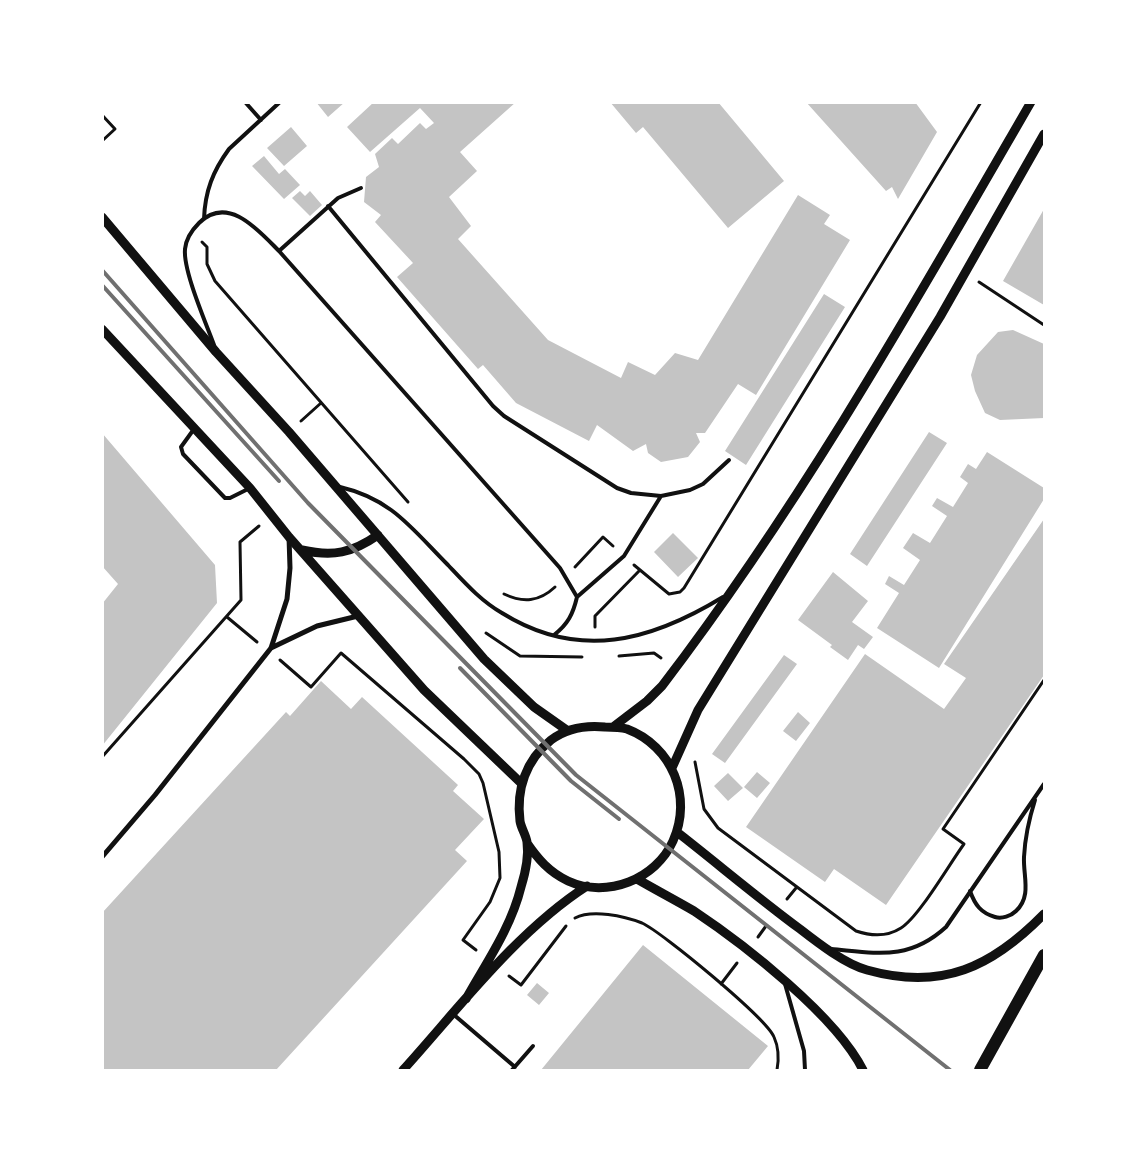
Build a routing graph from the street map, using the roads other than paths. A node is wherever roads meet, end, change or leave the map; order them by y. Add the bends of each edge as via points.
1 (245, 102) edge
2 (280, 102) edge
3 (1031, 102) edge
4 (261, 120) junction
5 (1044, 134) edge
6 (361, 188) dead end
7 (328, 206) junction
8 (102, 217) edge
9 (204, 219) junction
10 (279, 251) junction
11 (102, 330) edge
12 (216, 352) junction
13 (196, 428) junction
14 (729, 460) dead end
15 (336, 486) junction
16 (250, 488) junction
17 (661, 496) junction
18 (378, 535) junction
19 (289, 537) junction
20 (301, 550) junction
21 (728, 595) junction
22 (577, 597) junction
23 (358, 616) junction
24 (554, 635) junction
25 (270, 650) junction
26 (613, 727) junction
27 (568, 731) junction
28 (672, 768) junction
29 (521, 782) junction
30 (1044, 784) edge
31 (1037, 796) junction
32 (677, 832) junction
33 (527, 842) junction
34 (102, 857) edge
35 (637, 879) junction
36 (587, 886) junction
37 (970, 891) junction
38 (1044, 914) edge
39 (826, 949) junction
40 (1044, 955) edge
41 (784, 982) junction
42 (466, 999) junction
43 (453, 1014) junction
44 (533, 1046) dead end
45 (514, 1069) edge
46 (404, 1070) edge
47 (805, 1070) edge
48 (863, 1070) edge
49 (980, 1070) edge

1 - 4 lane
2 - 4 lane
3 - 21 street via 862,388
4 - 9 lane via 229,149 214,172 206,195
5 - 28 street via 966,273 698,710
6 - 7 lane
7 - 10 lane
7 - 17 lane via 481,393 504,416 617,488
8 - 12 street
9 - 10 lane via 221,213 239,216
9 - 12 lane via 191,232 185,249 187,267
10 - 22 lane via 566,576
11 - 13 street
12 - 15 street
13 - 16 street
13 - 16 lane via 181,447 183,454 225,498
14 - 17 lane via 703,484
15 - 18 street
15 - 24 lane via 379,500 398,513 485,601 518,622
16 - 19 street
17 - 22 lane via 624,556
18 - 20 street via 342,553 321,554
18 - 27 street via 484,659 534,708
19 - 20 street
19 - 25 street via 287,600
20 - 23 street
21 - 24 lane via 671,626 625,639 596,641
21 - 26 street via 662,686
22 - 24 lane via 566,625
23 - 25 street via 317,626
23 - 29 street via 424,690
25 - 34 street
26 - 27 street via 586,725
26 - 28 street via 625,728 644,737
27 - 29 street via 552,739 539,752
28 - 32 street via 680,789 682,810
29 - 33 street via 518,803 520,823
30 - 31 lane
31 - 37 lane
31 - 37 lane via 1027,826 1023,905 1012,916 998,918 985,914 975,904
32 - 35 street via 659,862
32 - 39 street
33 - 36 street via 552,872
33 - 42 street via 526,865 515,909
35 - 36 street via 613,887
35 - 41 street via 694,912
36 - 42 street via 540,922
37 - 39 lane via 946,927 920,947 887,954
38 - 39 street via 992,959 951,975 908,978 866,970
40 - 49 main road
41 - 47 lane via 804,1051
41 - 48 street via 828,1022
42 - 43 street
43 - 45 lane
43 - 46 street
44 - 45 lane

